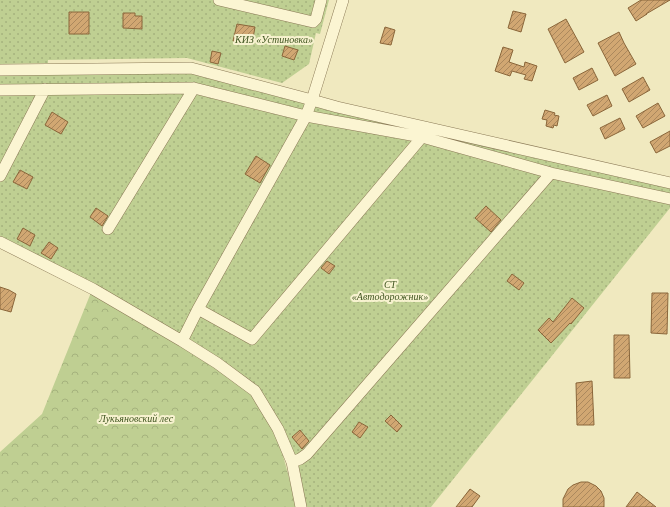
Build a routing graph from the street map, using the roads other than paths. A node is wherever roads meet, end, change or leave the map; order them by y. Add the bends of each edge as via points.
1 (218, 0) edge
2 (321, 0) edge
3 (343, 0) edge
4 (0, 70) edge
5 (45, 88) junction
6 (194, 88) junction
7 (0, 90) edge
8 (312, 100) junction
9 (306, 116) junction
10 (422, 137) junction
11 (551, 172) junction
12 (0, 176) edge
13 (670, 183) edge
14 (670, 199) edge
15 (108, 228) dead end
16 (0, 242) edge
17 (198, 309) junction
18 (182, 341) junction
19 (292, 462) junction
20 (301, 507) edge

1 - 2 street via 313,22
3 - 8 street
4 - 8 street via 191,68
5 - 6 street
5 - 7 street
5 - 12 street
6 - 9 street
6 - 15 street
8 - 9 street
8 - 13 street
9 - 10 street
9 - 17 street
10 - 11 street
10 - 17 street via 252,339
11 - 14 street
11 - 19 street via 307,454
16 - 18 street via 92,289
17 - 18 street
18 - 19 street via 217,363 255,392 278,429
19 - 20 street

